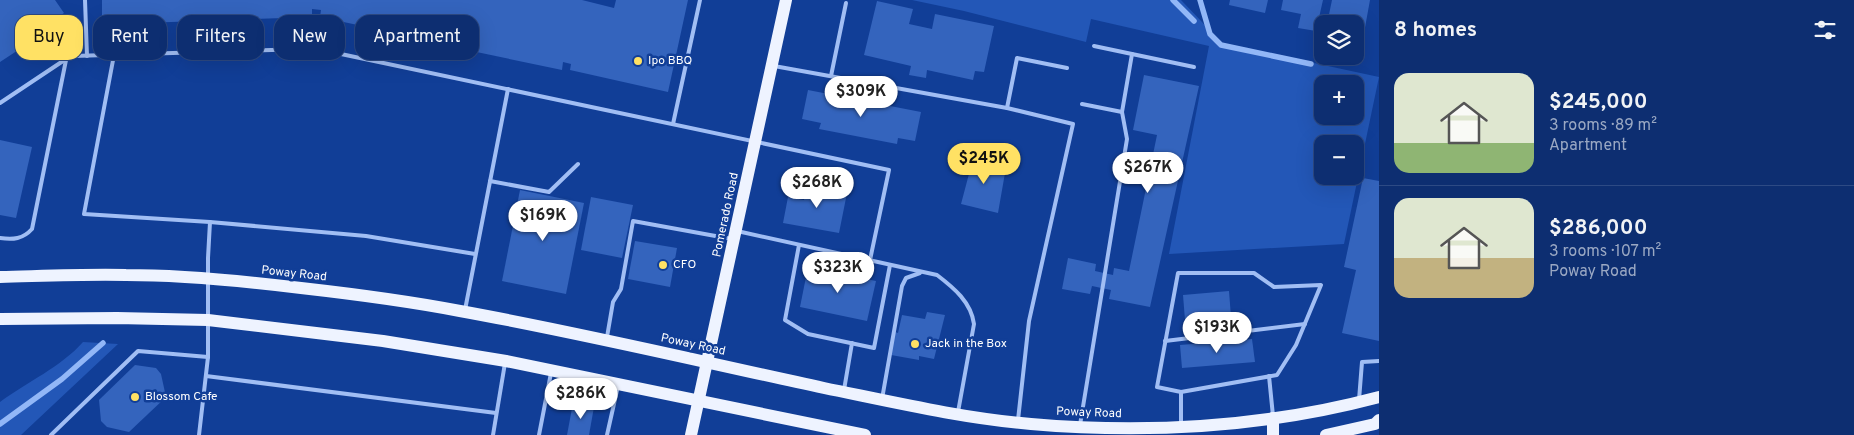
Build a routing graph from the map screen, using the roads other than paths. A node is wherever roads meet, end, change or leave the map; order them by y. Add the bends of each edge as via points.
1 (85, 0) edge
2 (700, 0) edge
3 (786, 0) edge
4 (846, 3) dead end
5 (1094, 46) dead end
6 (167, 53) edge
7 (1132, 54) junction
8 (83, 56) edge
9 (87, 56) junction
10 (93, 56) edge
11 (64, 60) edge
12 (66, 60) edge
13 (113, 60) edge
14 (772, 66) junction
15 (1194, 67) dead end
16 (1067, 68) dead end
17 (831, 76) junction
18 (508, 89) junction
19 (0, 103) edge
20 (1082, 104) dead end
21 (1007, 108) junction
22 (1122, 112) junction
23 (673, 124) junction
24 (755, 141) junction
25 (578, 164) dead end
26 (490, 181) junction
27 (210, 222) junction
28 (735, 235) junction
29 (0, 238) edge
30 (798, 245) junction
31 (475, 254) junction
32 (870, 260) junction
33 (890, 265) junction
34 (922, 272) junction
35 (0, 277) edge
36 (208, 278) junction
37 (465, 312) junction
38 (0, 319) edge
39 (208, 320) junction
40 (1305, 324) junction
41 (606, 341) junction
42 (1165, 341) junction
43 (852, 343) junction
44 (208, 356) junction
45 (506, 361) junction
46 (1379, 361) edge
47 (708, 363) junction
48 (552, 371) junction
49 (206, 376) junction
50 (1269, 376) junction
51 (618, 384) junction
52 (844, 392) junction
53 (1181, 392) junction
54 (1379, 397) edge
55 (881, 400) junction
56 (699, 401) junction
57 (1359, 402) junction
58 (496, 413) junction
59 (958, 415) junction
60 (1273, 418) junction
61 (1379, 420) edge
62 (1018, 423) junction
63 (1080, 427) junction
64 (1181, 427) junction
65 (837, 432) edge
66 (51, 435) edge
67 (199, 435) edge
68 (493, 435) edge
69 (539, 435) edge
70 (607, 435) edge
71 (691, 435) edge
72 (865, 435) edge
73 (1273, 435) edge
74 (1326, 435) edge

1 - 9 lane
2 - 23 lane
3 - 14 main road, Pomerado Road
4 - 17 lane
5 - 7 lane
6 - 18 lane via 315,49
7 - 15 lane
7 - 22 lane
8 - 9 lane
9 - 10 lane
11 - 19 lane
12 - 29 lane via 32,229 13,240
13 - 27 lane via 84,214
14 - 17 lane
14 - 24 main road, Pomerado Road
16 - 21 lane via 1017,58
17 - 21 lane
18 - 23 lane
18 - 26 lane
20 - 22 lane
21 - 62 lane via 1073,124 1029,321
22 - 63 lane via 1128,139
23 - 24 lane
24 - 28 main road, Pomerado Road
24 - 32 lane via 889,170
25 - 26 lane via 549,192
26 - 31 lane
27 - 31 lane via 366,236
27 - 36 lane
28 - 30 lane
28 - 41 lane via 633,221 621,289 613,302
28 - 47 main road, Pomerado Road
30 - 32 lane
30 - 43 lane via 785,320 808,334
31 - 37 lane
32 - 33 lane
33 - 34 lane
33 - 43 lane via 874,348
34 - 55 lane via 906,278 902,286
34 - 59 lane via 937,275 948,283 972,313 974,324
35 - 36 main road, Poway Road via 126,275
36 - 37 main road, Poway Road via 341,293
36 - 39 lane
37 - 41 main road, Poway Road
38 - 39 main road
39 - 44 lane
39 - 45 main road via 383,340
40 - 42 lane
40 - 42 lane via 1322,284 1274,287 1254,273 1178,273
40 - 50 lane via 1277,375
41 - 47 main road, Poway Road
42 - 53 lane via 1157,387
43 - 52 lane
44 - 49 lane
44 - 66 lane via 138,351
45 - 48 main road
45 - 58 lane
46 - 57 lane via 1362,362
47 - 52 main road, Poway Road
47 - 56 main road, Pomerado Road
48 - 51 main road
48 - 69 lane
49 - 58 lane
49 - 67 lane
50 - 53 lane
50 - 60 lane
51 - 56 main road
51 - 70 lane
52 - 55 main road, Poway Road
53 - 64 lane
54 - 57 main road, Poway Road
55 - 59 main road, Poway Road
56 - 65 main road
56 - 71 main road, Pomerado Road
57 - 60 main road, Poway Road
58 - 68 lane
59 - 62 main road, Poway Road
60 - 64 main road, Poway Road
60 - 73 main road
61 - 74 main road via 1375,424
62 - 63 main road, Poway Road
63 - 64 main road, Poway Road
65 - 72 main road

